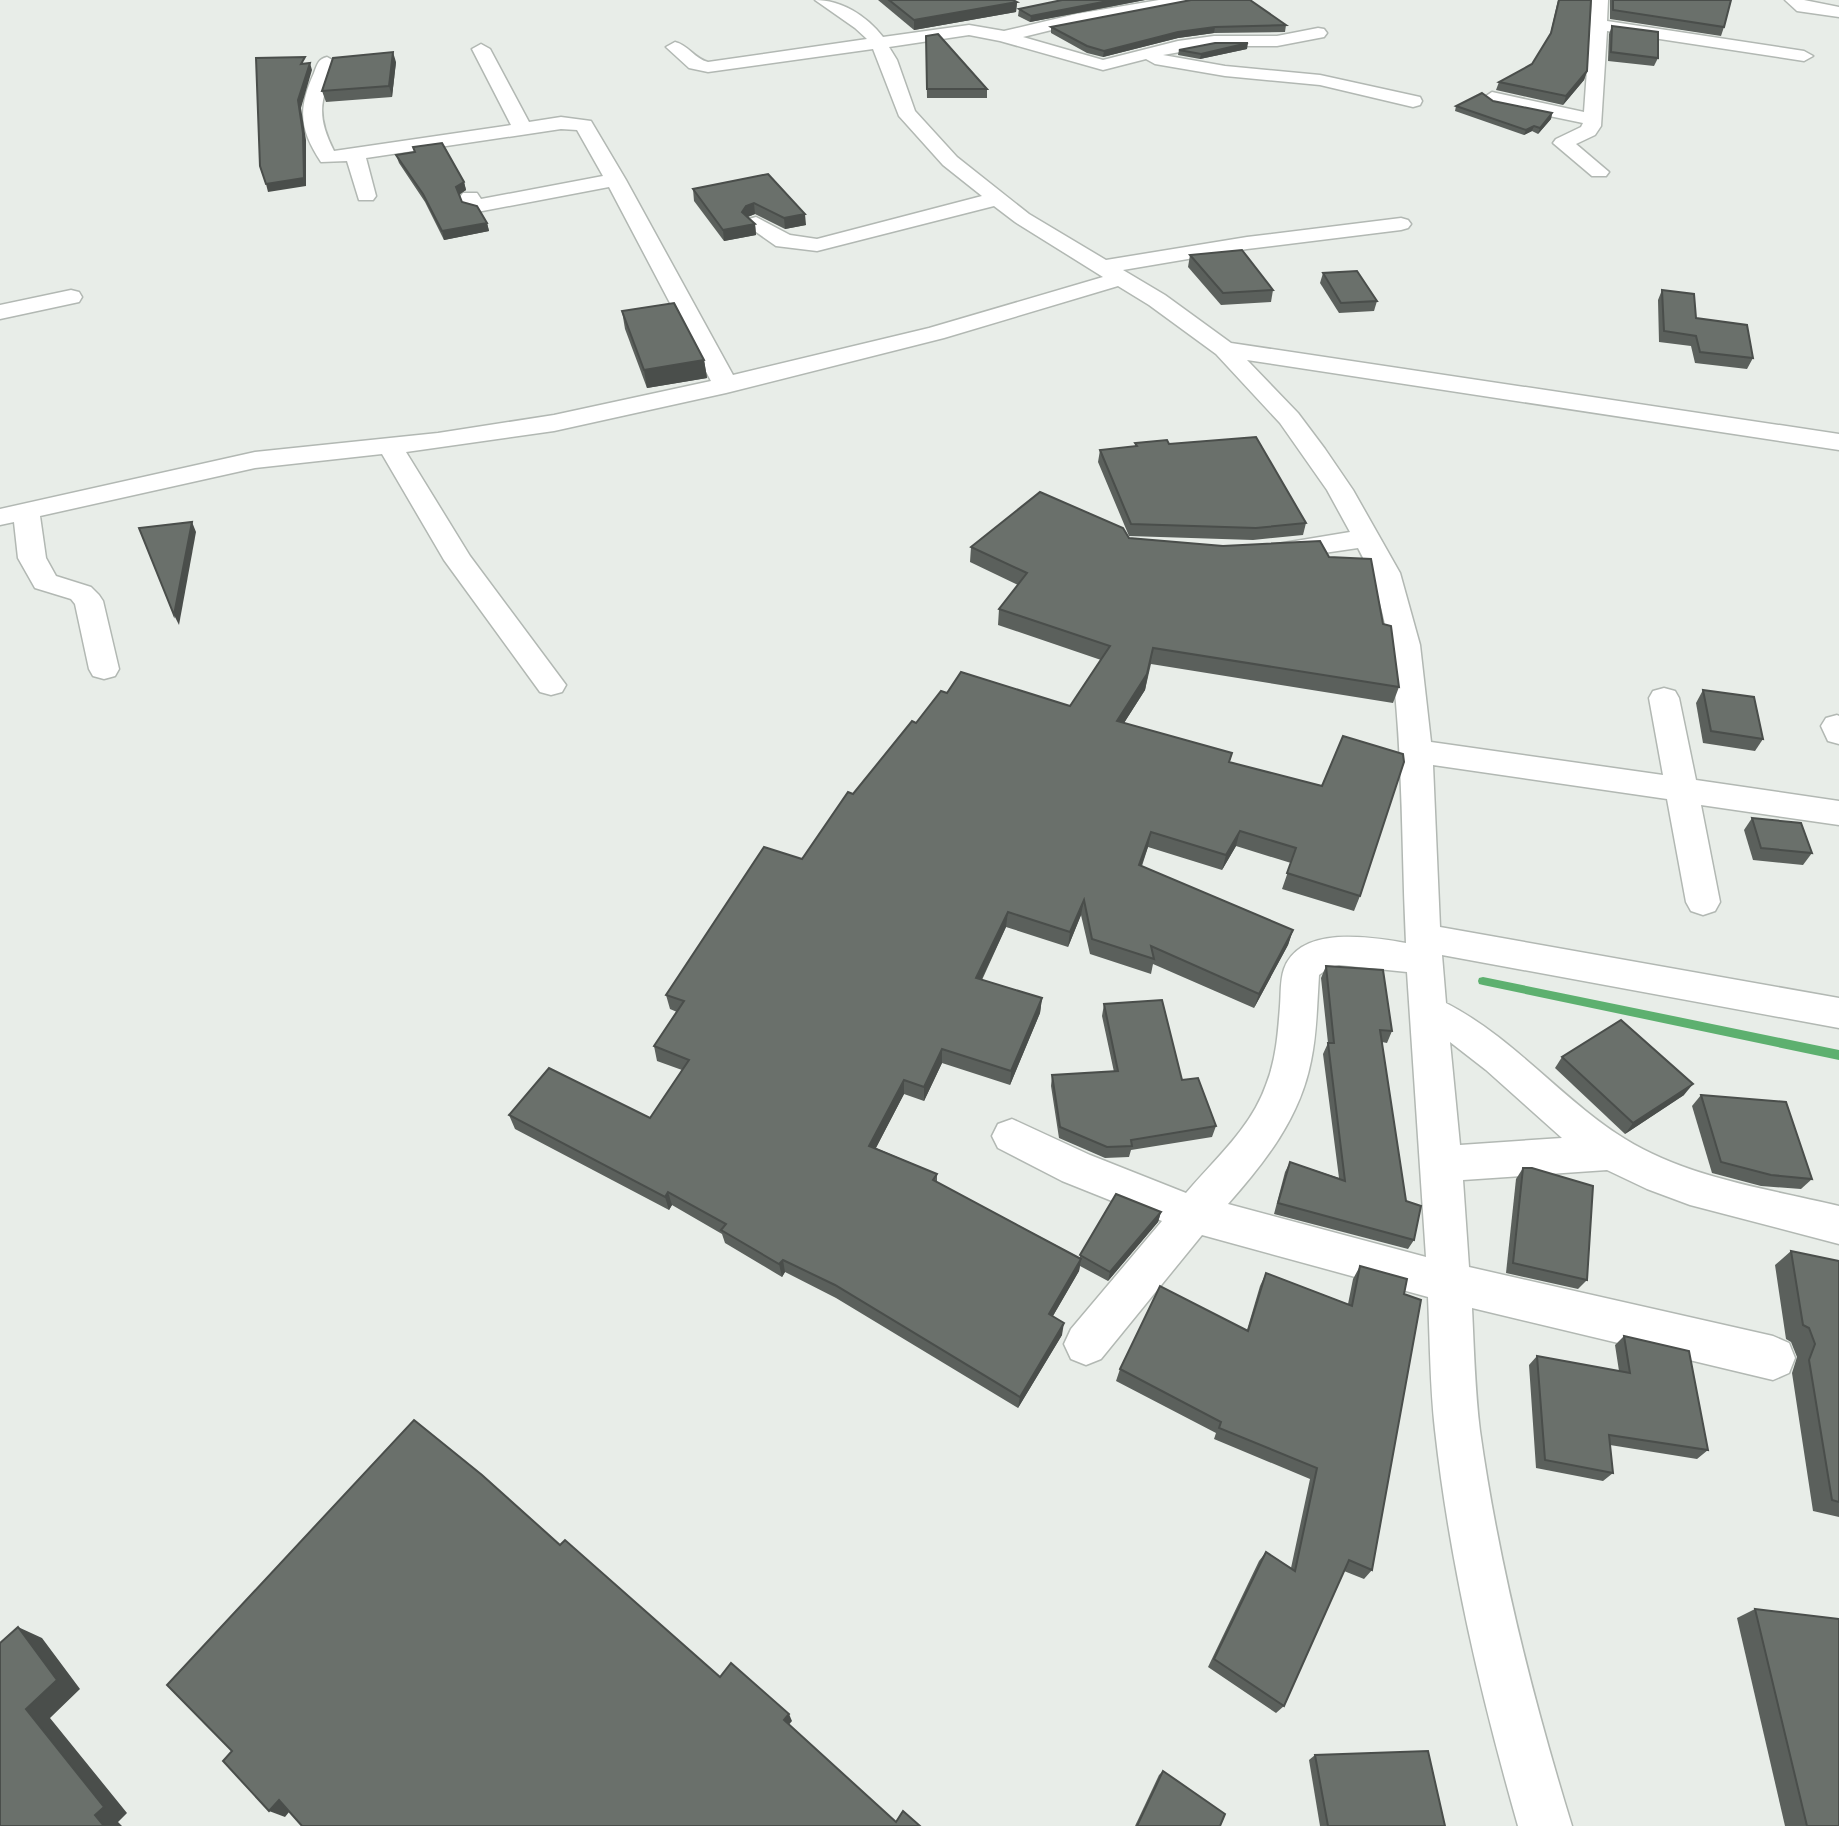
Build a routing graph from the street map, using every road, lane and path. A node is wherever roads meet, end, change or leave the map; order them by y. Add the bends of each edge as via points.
1 (828, 0) edge
2 (1188, 0) edge
3 (1600, 0) edge
4 (1793, 0) edge
5 (1835, 16) edge
6 (1318, 33) dead end
7 (1002, 36) junction
8 (1601, 38) junction
9 (878, 43) junction
10 (675, 47) dead end
11 (481, 49) dead end
12 (1137, 55) junction
13 (1804, 56) dead end
14 (327, 62) dead end
15 (1433, 94) dead end
16 (1492, 98) edge
17 (1413, 101) junction
18 (1382, 114) dead end
19 (1592, 119) junction
20 (523, 129) junction
21 (355, 155) junction
22 (1599, 172) dead end
23 (616, 180) junction
24 (366, 196) dead end
25 (470, 197) dead end
26 (996, 199) junction
27 (757, 223) edge
28 (1401, 224) dead end
29 (1112, 273) junction
30 (71, 297) dead end
31 (0, 312) edge
32 (1224, 349) junction
33 (726, 386) junction
34 (1839, 442) edge
35 (391, 448) junction
36 (13, 515) edge
37 (1368, 538) junction
38 (1252, 552) edge
39 (104, 669) dead end
40 (551, 685) dead end
41 (1664, 698) dead end
42 (1416, 751) junction
43 (1682, 790) junction
44 (1839, 813) edge
45 (1703, 902) dead end
46 (1423, 950) junction
47 (1428, 1011) junction
48 (1839, 1013) edge
49 (1012, 1136) dead end
50 (1611, 1152) junction
51 (1442, 1164) junction
52 (1193, 1214) junction
53 (1839, 1225) edge
54 (1450, 1283) junction
55 (1086, 1344) dead end
56 (1773, 1358) dead end
57 (1545, 1826) edge

1 - 9 street via 862,24
2 - 7 street
3 - 8 street
4 - 5 street
6 - 12 street via 1277,41 1198,43
7 - 9 street via 963,30
7 - 12 street via 1103,65
8 - 13 street
8 - 19 street
9 - 10 street via 708,67 695,64
9 - 26 street via 906,112 950,160
11 - 20 street
12 - 17 street via 1225,71 1320,80
14 - 21 street via 312,99 314,130 326,157
15 - 17 street
16 - 19 street
17 - 18 street
19 - 22 street via 1588,131 1563,143
20 - 21 street
20 - 23 street via 561,123 584,125
21 - 24 street
23 - 25 street via 477,206
23 - 33 street
26 - 27 street via 817,245 784,241
26 - 29 street
28 - 29 street via 1247,243
29 - 32 street
29 - 33 street via 936,333
30 - 31 street
32 - 34 street
32 - 37 street via 1289,418
33 - 35 street via 554,423
35 - 36 street via 255,460
35 - 40 street via 458,559
36 - 39 street via 45,582 81,593 89,601
37 - 38 street via 1310,549
37 - 42 street via 1386,573 1399,618
41 - 43 street
42 - 43 street
42 - 46 street
43 - 44 street
43 - 45 street
46 - 47 street
46 - 48 street
46 - 52 street via 1325,952 1306,962 1301,971 1294,1052 1274,1114 1252,1147
47 - 50 street via 1466,1031
47 - 51 street
49 - 52 street via 1076,1168
50 - 51 street
50 - 53 street via 1676,1183
51 - 54 street
52 - 54 street
52 - 55 street
54 - 56 street
54 - 57 street via 1457,1428 1478,1567

